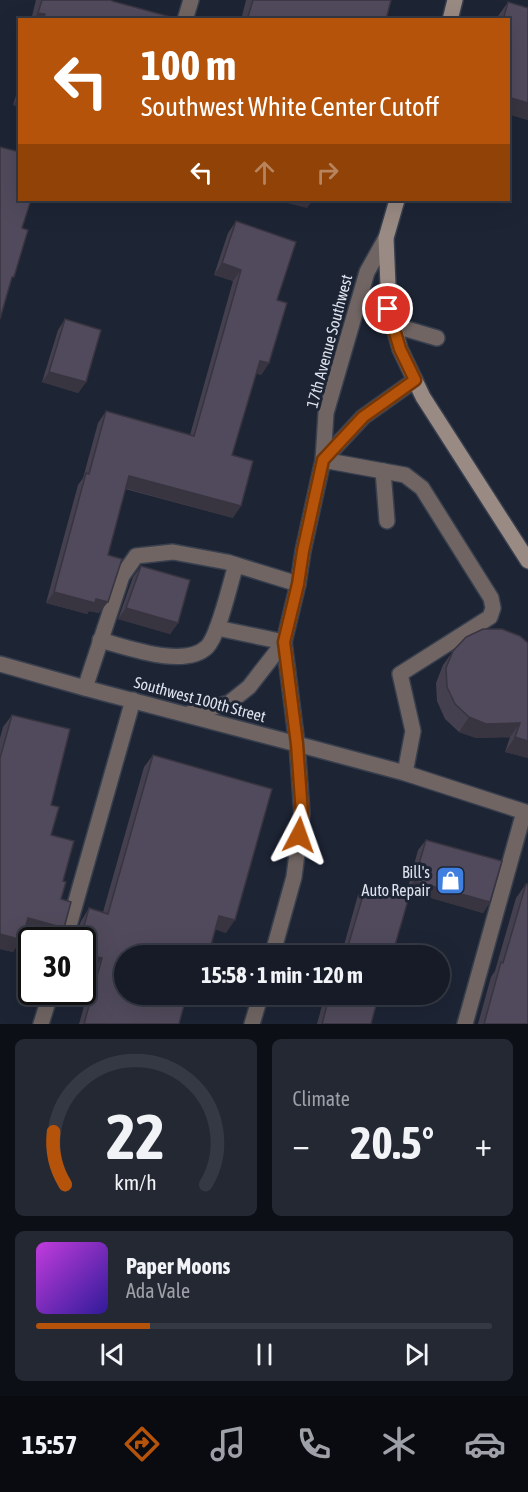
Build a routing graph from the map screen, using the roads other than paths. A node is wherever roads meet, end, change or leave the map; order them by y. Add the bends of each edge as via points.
1 (191, 0) edge
2 (456, 0) edge
3 (186, 18) edge
4 (451, 18) edge
5 (397, 201) edge
6 (386, 238) junction
7 (393, 325) junction
8 (436, 338) dead end
9 (415, 380) junction
10 (323, 460) junction
11 (383, 471) junction
12 (387, 521) dead end
13 (528, 561) edge
14 (236, 565) junction
15 (298, 584) junction
16 (217, 628) junction
17 (100, 640) junction
18 (284, 642) junction
19 (0, 664) edge
20 (85, 688) junction
21 (133, 700) junction
22 (188, 714) junction
23 (297, 744) junction
24 (405, 773) junction
25 (526, 813) edge
26 (69, 927) edge
27 (275, 945) edge
28 (47, 1005) edge
29 (258, 1005) edge
30 (41, 1024) edge
31 (252, 1024) edge
32 (465, 1024) edge

1 - 3 street
2 - 4 main road
5 - 6 main road, 17th Avenue Southwest
6 - 7 main road, 17th Avenue Southwest via 388,309
6 - 10 street, 17th Avenue Southwest via 367,272 338,366 326,412
7 - 8 street
7 - 9 main road, 17th Avenue Southwest
9 - 10 street via 363,417
9 - 13 main road, 17th Avenue Southwest
10 - 11 street
10 - 15 street, 17th Avenue Southwest
11 - 12 street
11 - 24 street via 405,475 422,488 493,603 490,617 400,674 413,731
14 - 15 street
14 - 16 street
14 - 17 street via 173,552 136,556 122,576
15 - 18 street, 17th Avenue Southwest
16 - 17 street via 208,647 192,656 170,656
16 - 18 street
17 - 20 street
18 - 22 street, 17th Avenue Southwest via 249,687 229,703
18 - 23 street, 17th Avenue Southwest
19 - 20 street, Southwest 100th Street
20 - 21 street, Southwest 100th Street
21 - 22 street, Southwest 100th Street
21 - 26 street
22 - 23 street, Southwest 100th Street
23 - 24 street, Southwest 100th Street
23 - 27 street, 17th Avenue Southwest via 302,814 294,877
24 - 25 street, Southwest 100th Street
25 - 32 street
28 - 30 street
29 - 31 street

